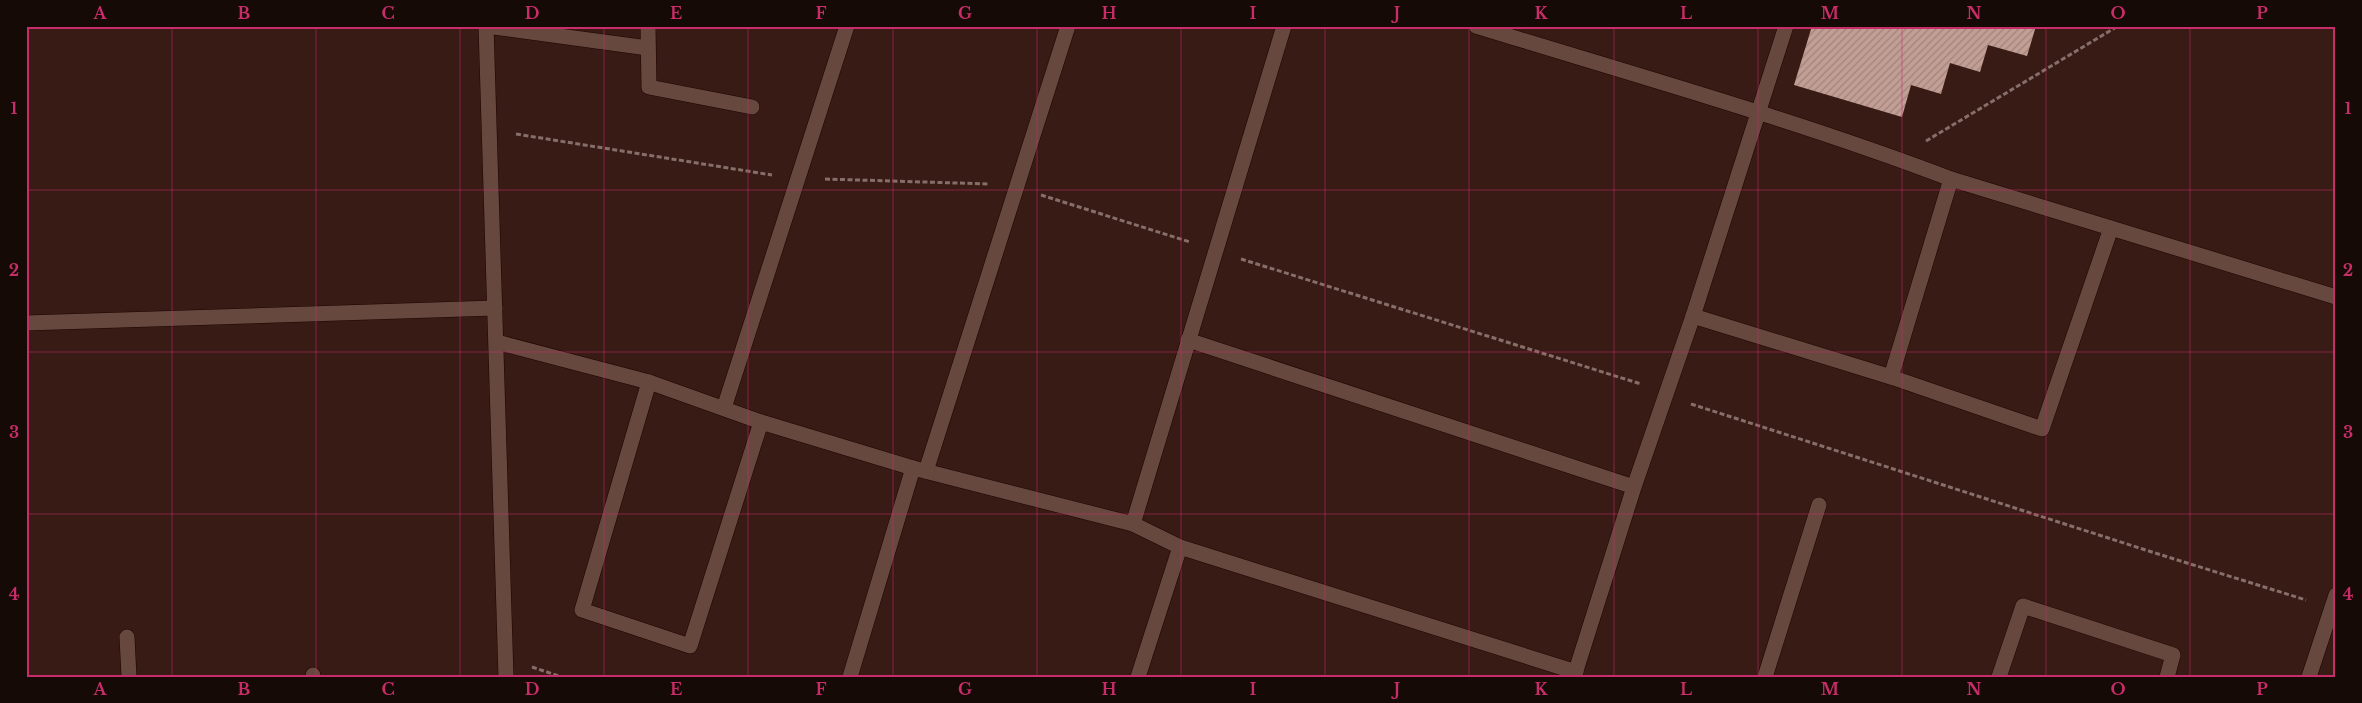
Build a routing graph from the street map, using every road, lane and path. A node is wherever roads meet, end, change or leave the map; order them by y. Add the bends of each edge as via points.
1 (486, 26) edge
2 (648, 26) edge
3 (847, 26) edge
4 (1068, 26) edge
5 (1284, 26) edge
6 (1476, 26) edge
7 (1786, 26) edge
8 (2118, 26) edge
9 (648, 48) junction
10 (752, 107) dead end
11 (1759, 113) junction
12 (509, 133) dead end
13 (1897, 158) junction
14 (798, 178) junction
15 (1951, 179) junction
16 (1015, 188) junction
17 (2111, 228) junction
18 (1216, 251) junction
19 (2336, 297) edge
20 (495, 308) junction
21 (1692, 316) junction
22 (26, 323) edge
23 (1188, 340) junction
24 (497, 342) junction
25 (1891, 377) junction
26 (649, 382) junction
27 (1666, 394) junction
28 (724, 408) junction
29 (761, 422) junction
30 (920, 469) junction
31 (1634, 487) junction
32 (1819, 505) dead end
33 (1133, 524) junction
34 (1180, 547) junction
35 (2334, 601) edge
36 (127, 637) dead end
37 (1575, 674) edge
38 (129, 677) edge
39 (506, 677) edge
40 (850, 677) edge
41 (1138, 677) edge
42 (1764, 677) edge
43 (1999, 677) edge
44 (2167, 677) edge
45 (2309, 677) edge

1 - 9 street
1 - 20 street
2 - 9 street
3 - 14 street
4 - 16 street
5 - 18 street
6 - 11 street
7 - 11 street
8 - 13 path
9 - 10 street via 649,87
11 - 13 street
11 - 21 street
12 - 14 path
13 - 15 street
14 - 16 path via 997,184
14 - 28 street
15 - 17 street
15 - 25 street
16 - 18 path
16 - 30 street
17 - 19 street
17 - 25 street via 2042,429
18 - 23 street
18 - 27 path
20 - 22 street
20 - 24 street
21 - 25 street
21 - 27 street
23 - 31 street
23 - 33 street
24 - 26 street
24 - 39 street
26 - 28 street
26 - 29 street via 582,610 690,646
27 - 31 street
27 - 35 path via 2155,553
28 - 29 street
29 - 30 street
30 - 33 street
30 - 40 street
31 - 37 street
32 - 42 street
33 - 34 street
34 - 37 street
34 - 41 street
35 - 45 street
36 - 38 street
43 - 44 street via 2023,606 2174,655

